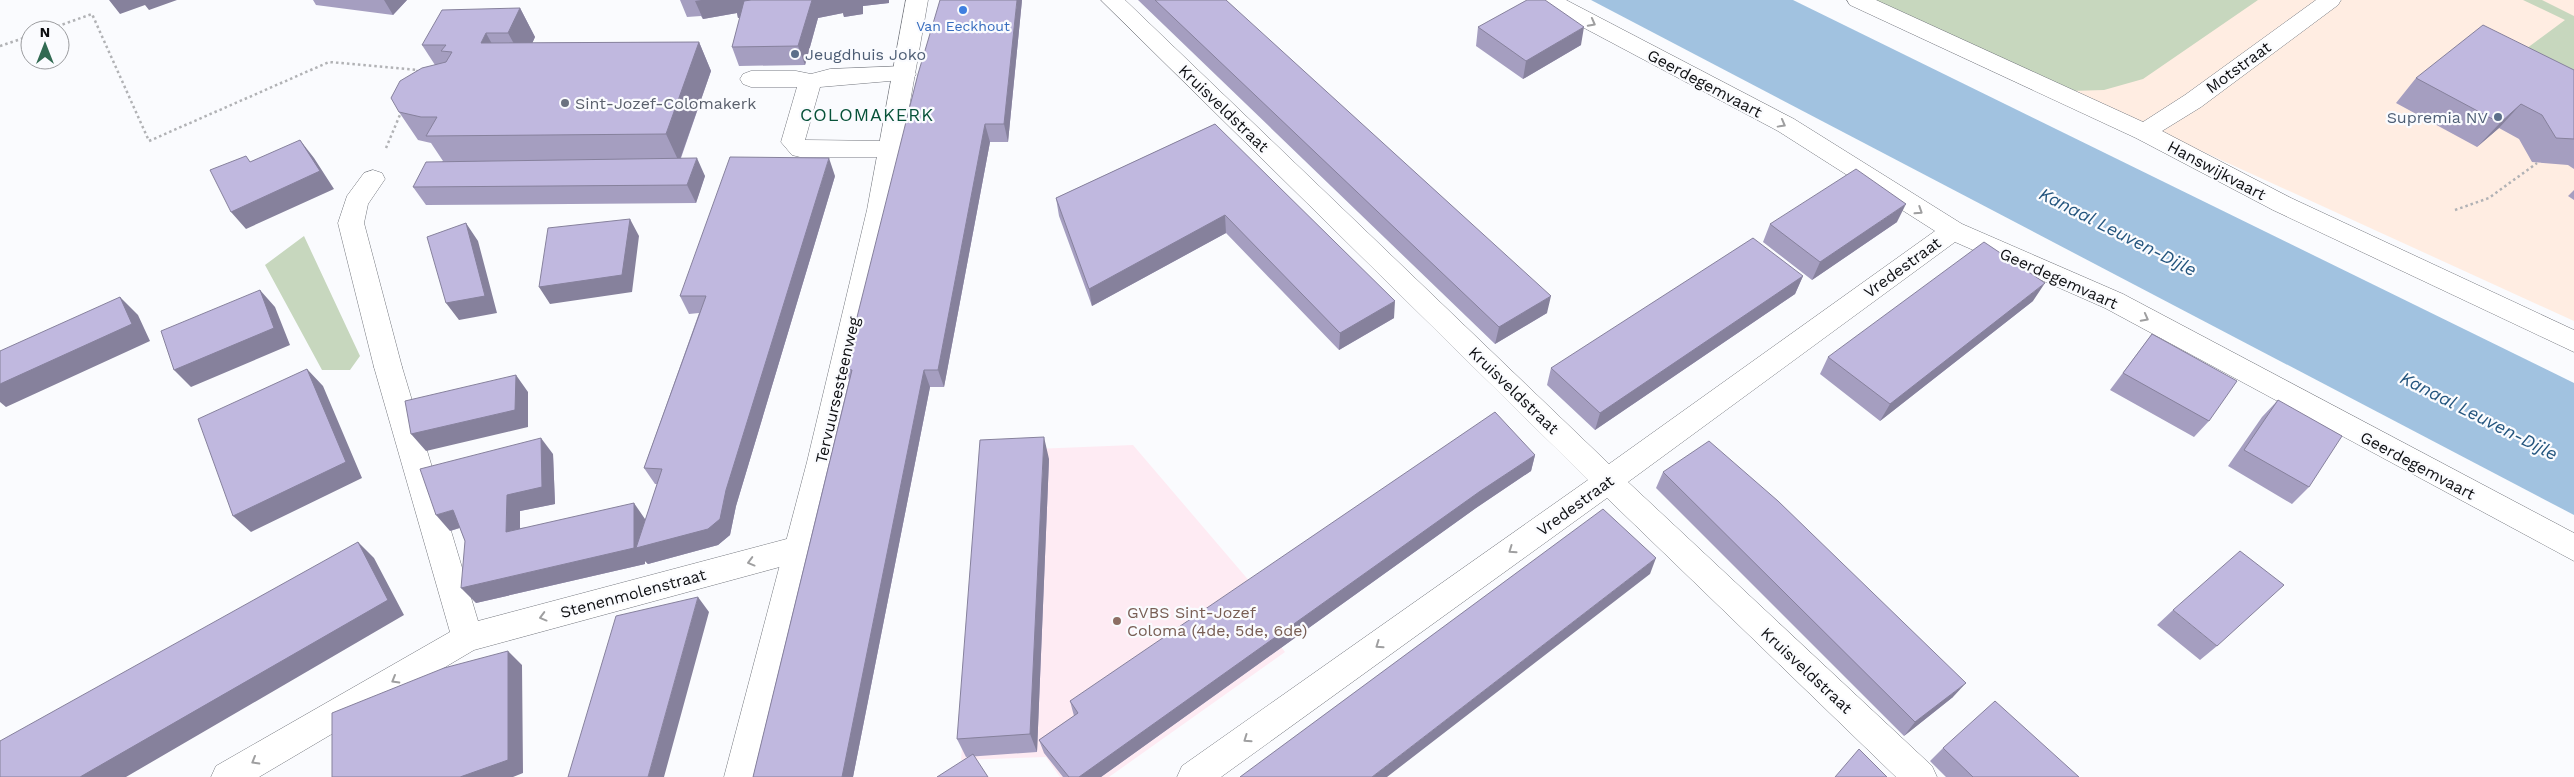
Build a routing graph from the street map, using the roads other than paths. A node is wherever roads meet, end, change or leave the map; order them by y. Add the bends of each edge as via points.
1 (917, 0) edge
2 (1112, 0) edge
3 (1549, 0) edge
4 (1858, 0) edge
5 (2330, 0) edge
6 (905, 74) junction
7 (751, 79) dead end
8 (812, 82) junction
9 (2144, 132) junction
10 (891, 149) junction
11 (373, 179) road end
12 (1953, 230) junction
13 (2574, 342) edge
14 (1608, 481) junction
15 (2574, 548) edge
16 (798, 549) junction
17 (467, 638) junction
18 (228, 777) edge
19 (742, 777) edge
20 (1194, 777) edge
21 (1920, 777) edge

1 - 6 street, Tervuursesteenweg
2 - 14 street, Kruisveldstraat
3 -> 12 street, Geerdegemvaart via 1786,126
4 - 9 street, Hanswijkvaart
5 - 9 street, Motstraat via 2193,101
6 - 8 street via 830,76
6 - 10 street, Tervuursesteenweg
7 - 8 street
8 - 10 street via 793,142 800,149
9 - 13 street, Hanswijkvaart via 2282,204
10 - 16 street, Tervuursesteenweg via 821,462
11 - 17 street via 356,202 351,223 388,367
12 - 14 street, Vredestraat
12 -> 15 street, Geerdegemvaart via 2114,301
14 -> 20 street, Vredestraat
14 - 21 street, Kruisveldstraat
16 -> 17 street, Stenenmolenstraat
16 - 19 street, Tervuursesteenweg
17 -> 18 street, Stenenmolenstraat

